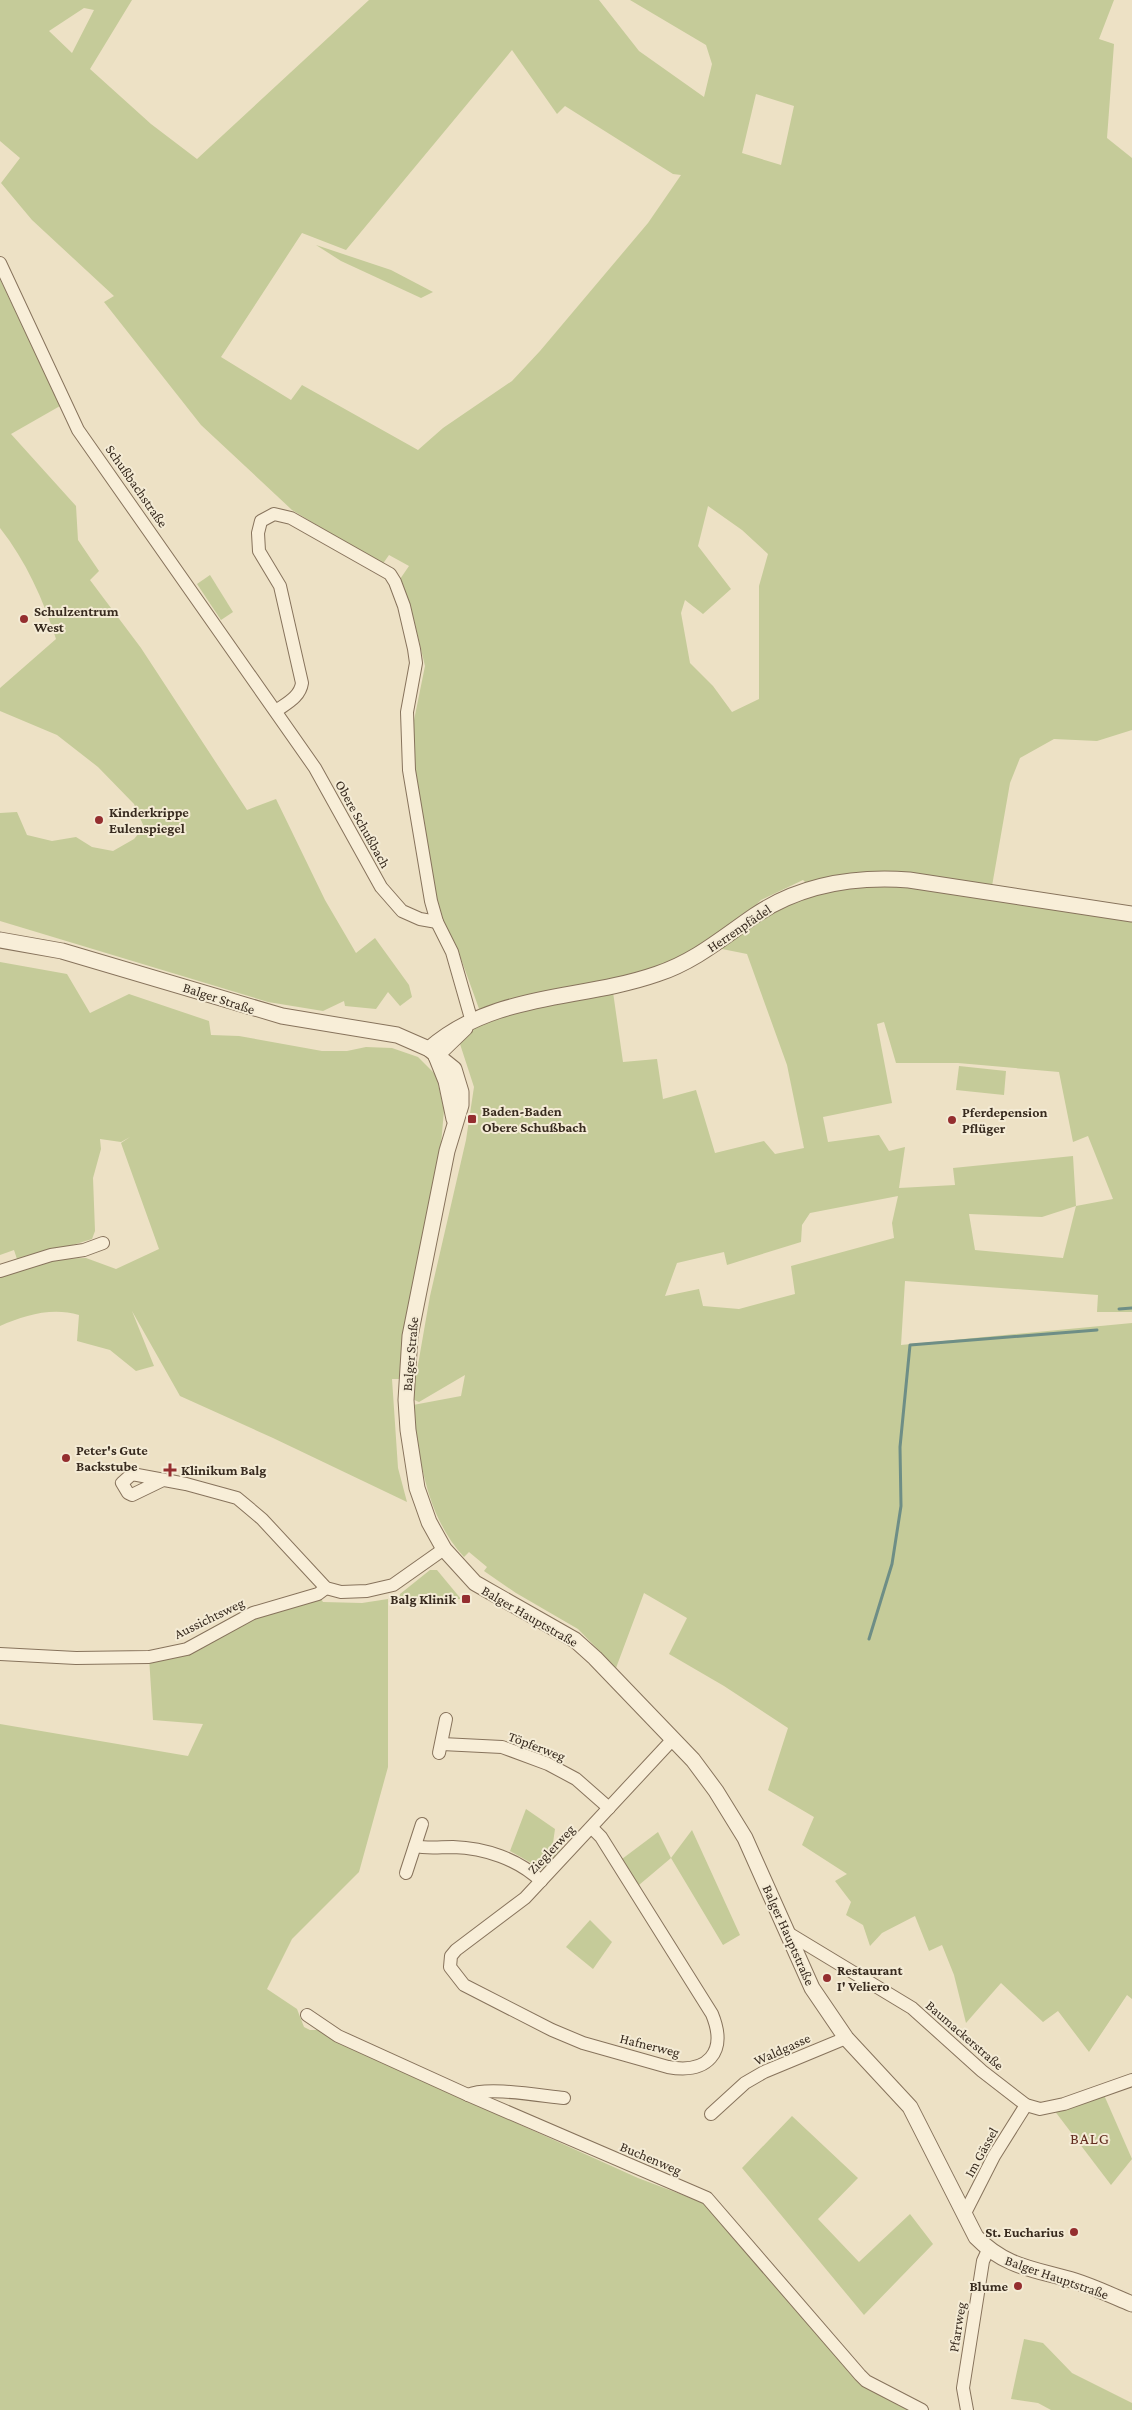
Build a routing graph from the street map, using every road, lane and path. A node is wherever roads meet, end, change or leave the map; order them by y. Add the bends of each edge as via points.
1 (0, 263) edge
2 (278, 715) junction
3 (1132, 914) edge
4 (437, 922) junction
5 (0, 940) edge
6 (472, 1022) junction
7 (433, 1052) junction
8 (103, 1243) dead end
9 (0, 1271) edge
10 (162, 1480) dead end
11 (444, 1549) junction
12 (326, 1588) junction
13 (0, 1654) edge
14 (446, 1718) dead end
15 (672, 1739) junction
16 (609, 1808) junction
17 (422, 1824) dead end
18 (592, 1828) junction
19 (415, 1846) junction
20 (406, 1873) dead end
21 (541, 1882) junction
22 (788, 1934) junction
23 (452, 1971) joint
24 (308, 2015) dead end
25 (846, 2038) junction
26 (1132, 2080) edge
27 (468, 2095) junction
28 (564, 2098) dead end
29 (1026, 2105) junction
30 (711, 2114) dead end
31 (964, 2215) junction
32 (988, 2250) junction
33 (1132, 2304) edge
34 (922, 2410) edge
35 (967, 2410) edge

1 - 2 street, Schußbachstraße via 78,430
2 - 4 street, Obere Schußbach via 315,768 381,887 402,911
2 - 4 street via 296,697 302,682 280,586 259,551 261,521 274,514 291,518 390,574 395,582 404,606 416,663 407,712 410,770
3 - 6 street, Herrenpfädel via 909,880 838,881 807,889 769,906 705,951 657,974 632,982 506,1006
4 - 6 street via 452,952
5 - 7 street, Balger Straße via 62,951 181,985 243,1007 397,1035
6 - 7 street, Herrenpfädel via 447,1033
7 - 11 street, Balger Straße via 448,1063 457,1077 461,1105 436,1200 410,1336 406,1400 417,1488 429,1522
8 - 9 street
10 - 12 street via 237,1498 262,1519
11 - 12 street via 393,1585 367,1591 341,1592
11 - 15 street, Balger Hauptstraße via 479,1586 575,1640
12 - 13 street, Aussichtsweg via 318,1594 253,1613 186,1649 149,1657
14 - 16 street, Töpferweg via 440,1749 502,1747 548,1764 576,1779
15 - 16 street, Zieglerweg
15 - 22 street, Balger Hauptstraße via 693,1760 733,1814
16 - 18 street, Zieglerweg
17 - 19 street
18 - 21 street, Zieglerweg
18 - 23 street, Hafnerweg via 606,1845 712,2014 720,2037 713,2054 698,2066 681,2069 583,2043 464,1986
19 - 20 street
19 - 21 street via 456,1847 495,1854 530,1871
21 - 23 street, Zieglerweg via 456,1950 450,1962
22 - 25 street, Balger Hauptstraße via 812,1988
22 - 29 street, Baumackerstraße via 912,2008 982,2071
24 - 27 street, Buchenweg via 338,2036
25 - 30 street, Waldgasse via 764,2072 745,2083
25 - 31 street, Balger Hauptstraße via 910,2106
26 - 29 street via 1064,2104 1040,2109
27 - 28 street via 512,2092
27 - 34 street, Buchenweg via 707,2198 866,2381
29 - 31 street, Im Gässel via 994,2156
31 - 32 street, Balger Hauptstraße via 976,2237
32 - 33 street, Balger Hauptstraße via 1021,2268 1081,2283
32 - 35 street, Pfarrweg via 983,2261 963,2388

